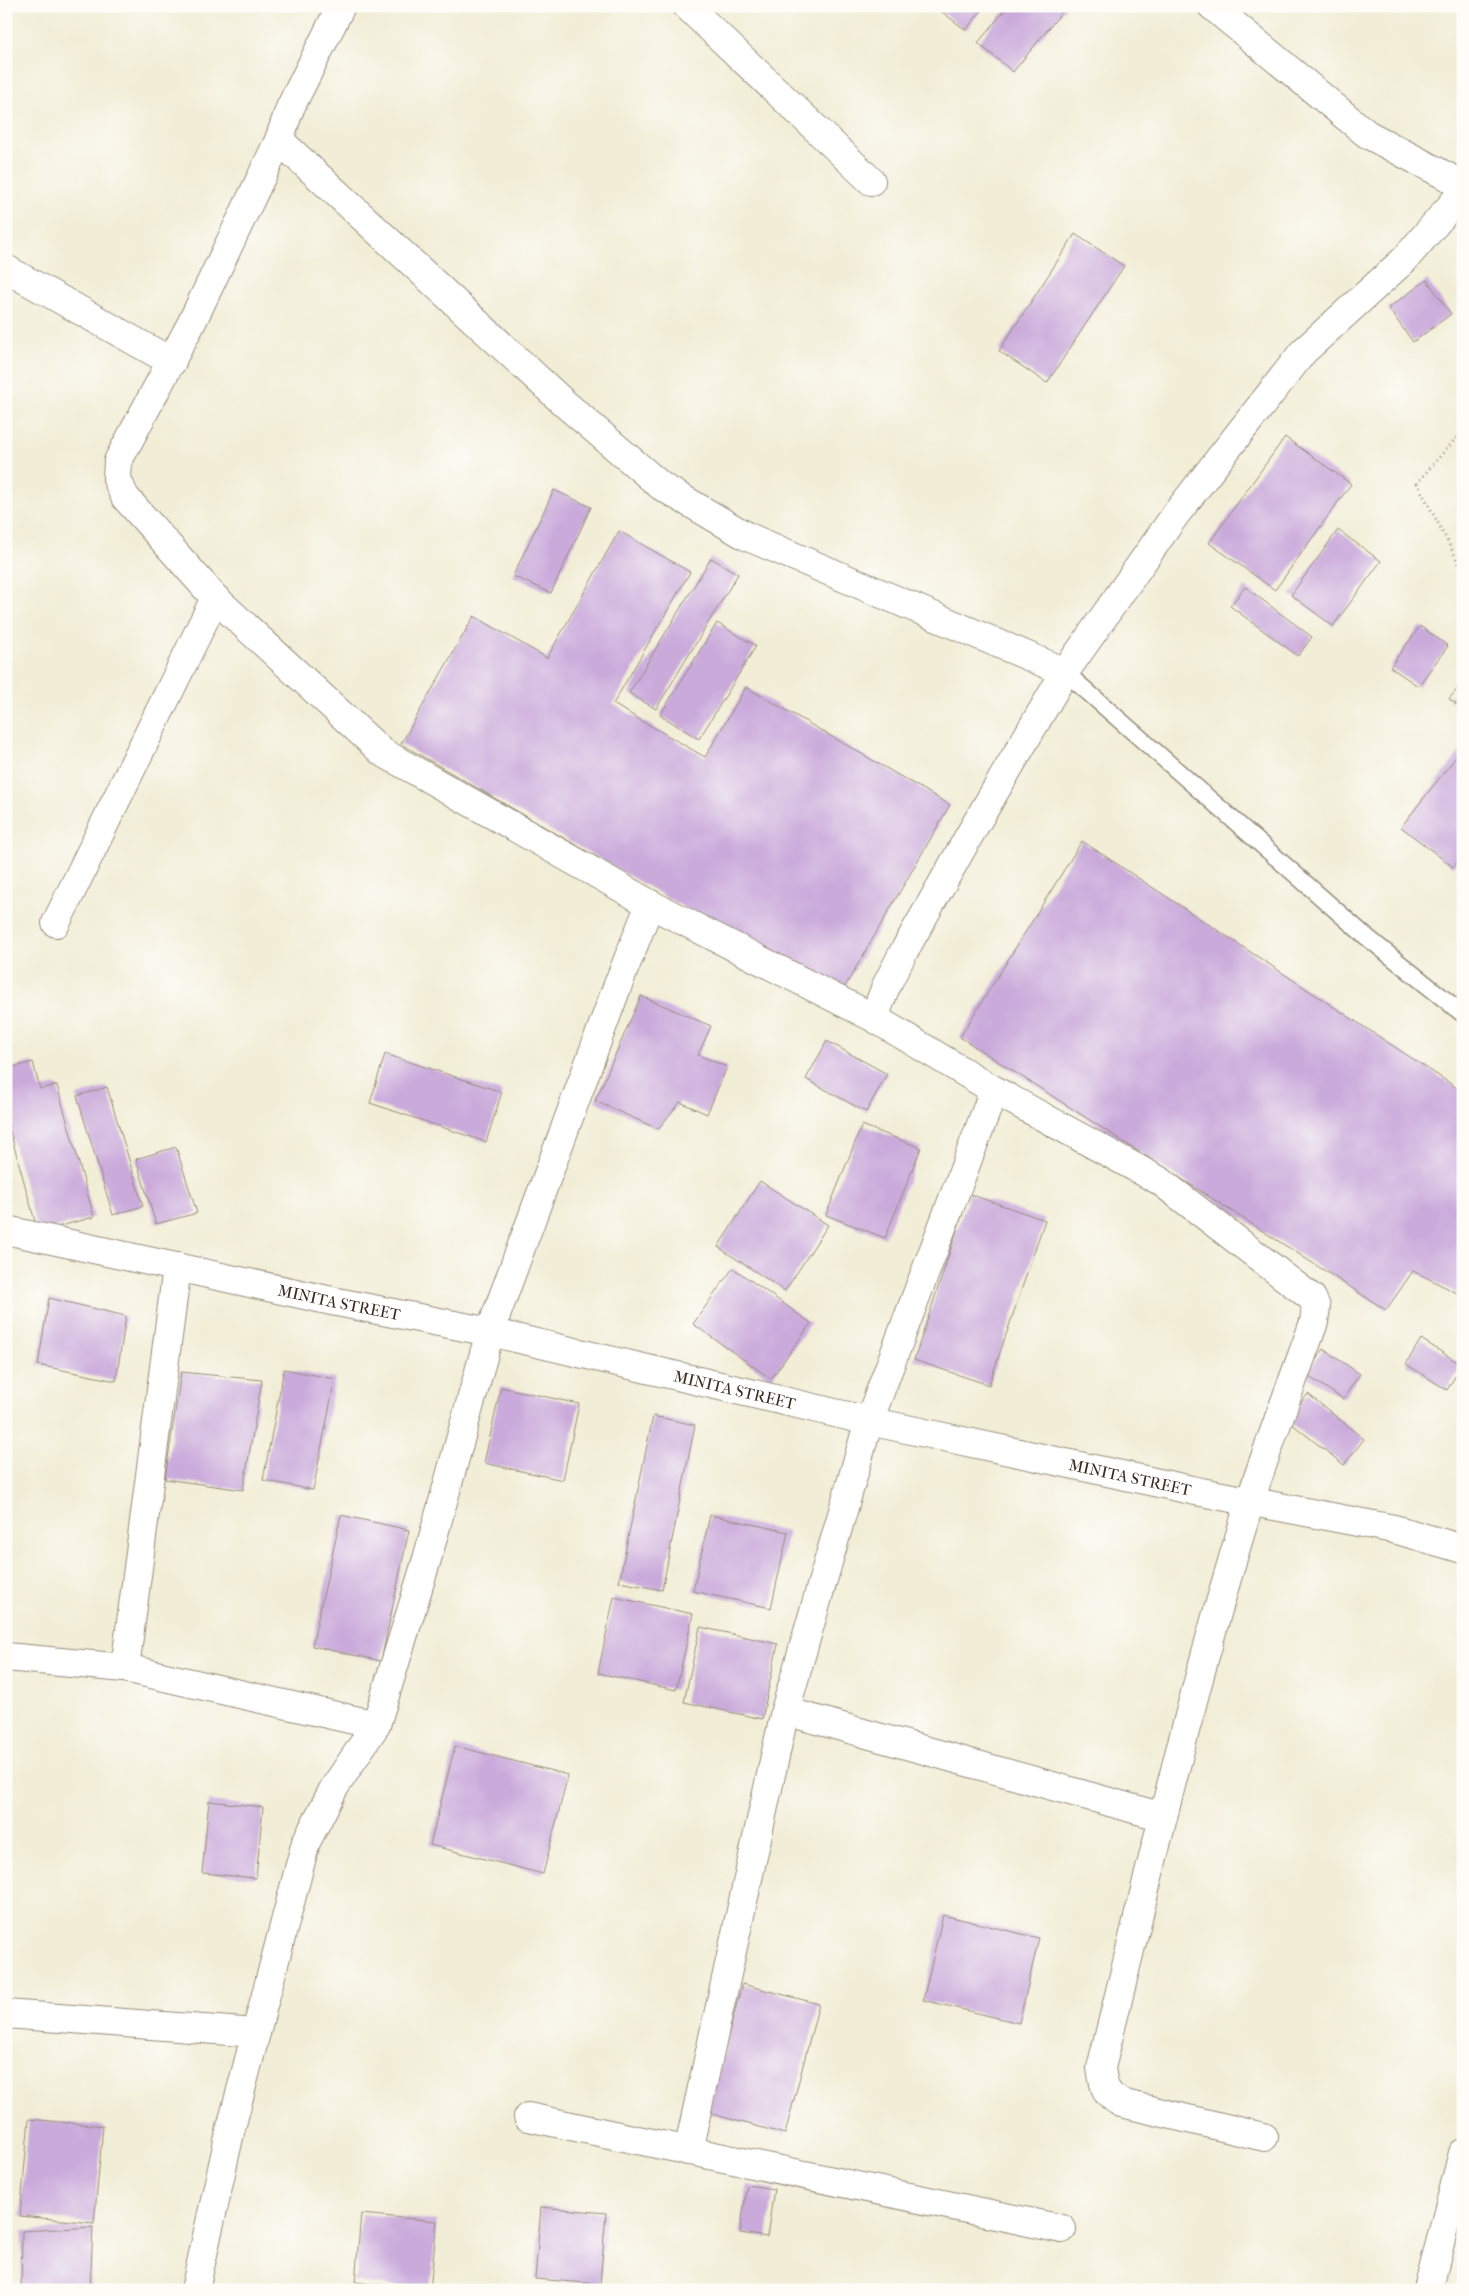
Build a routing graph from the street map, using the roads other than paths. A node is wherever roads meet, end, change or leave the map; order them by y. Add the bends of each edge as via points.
1 (341, 6) edge
2 (687, 6) edge
3 (1212, 6) edge
4 (280, 140) junction
5 (871, 181) dead end
6 (1463, 185) edge
7 (1463, 192) edge
8 (6, 269) edge
9 (172, 362) junction
10 (215, 598) junction
11 (1065, 672) junction
12 (650, 904) junction
13 (56, 923) dead end
14 (1463, 1014) edge
15 (874, 1018) junction
16 (994, 1090) junction
17 (6, 1230) edge
18 (177, 1267) junction
19 (490, 1332) junction
20 (869, 1421) junction
21 (1250, 1501) junction
22 (1463, 1549) edge
23 (6, 1656) edge
24 (125, 1668) junction
25 (785, 1711) junction
26 (376, 1725) junction
27 (1163, 1818) junction
28 (6, 2014) edge
29 (256, 2033) junction
30 (528, 2117) dead end
31 (1264, 2137) dead end
32 (688, 2150) junction
33 (1463, 2153) edge
34 (1062, 2229) dead end
35 (194, 2290) edge
36 (1428, 2290) edge

1 - 4 street via 290,108
2 - 5 street
3 - 6 street via 1367,134
4 - 9 street
4 - 11 street via 564,403 661,486 746,536
7 - 11 street via 1404,260 1303,352 1176,514
8 - 9 street
9 - 10 street via 118,461 117,479 125,498
10 - 12 street via 382,752
10 - 13 street
11 - 14 lane via 1363,934
11 - 15 street via 903,953
12 - 15 street
12 - 19 street
15 - 16 street
16 - 20 street
16 - 21 street via 1160,1181 1312,1298 1316,1307 1314,1322
17 - 18 street, MINITA STREET
18 - 19 street, MINITA STREET
18 - 24 street
19 - 20 street, MINITA STREET
19 - 26 street via 427,1559
20 - 21 street, MINITA STREET
20 - 25 street
21 - 22 street, MINITA STREET via 1394,1529
21 - 27 street
23 - 24 street
24 - 26 street
25 - 27 street
25 - 32 street
26 - 29 street via 334,1788 306,1842
27 - 31 street via 1102,2068 1105,2090 1121,2103
28 - 29 street
29 - 35 street
30 - 32 street
32 - 34 street
33 - 36 street

